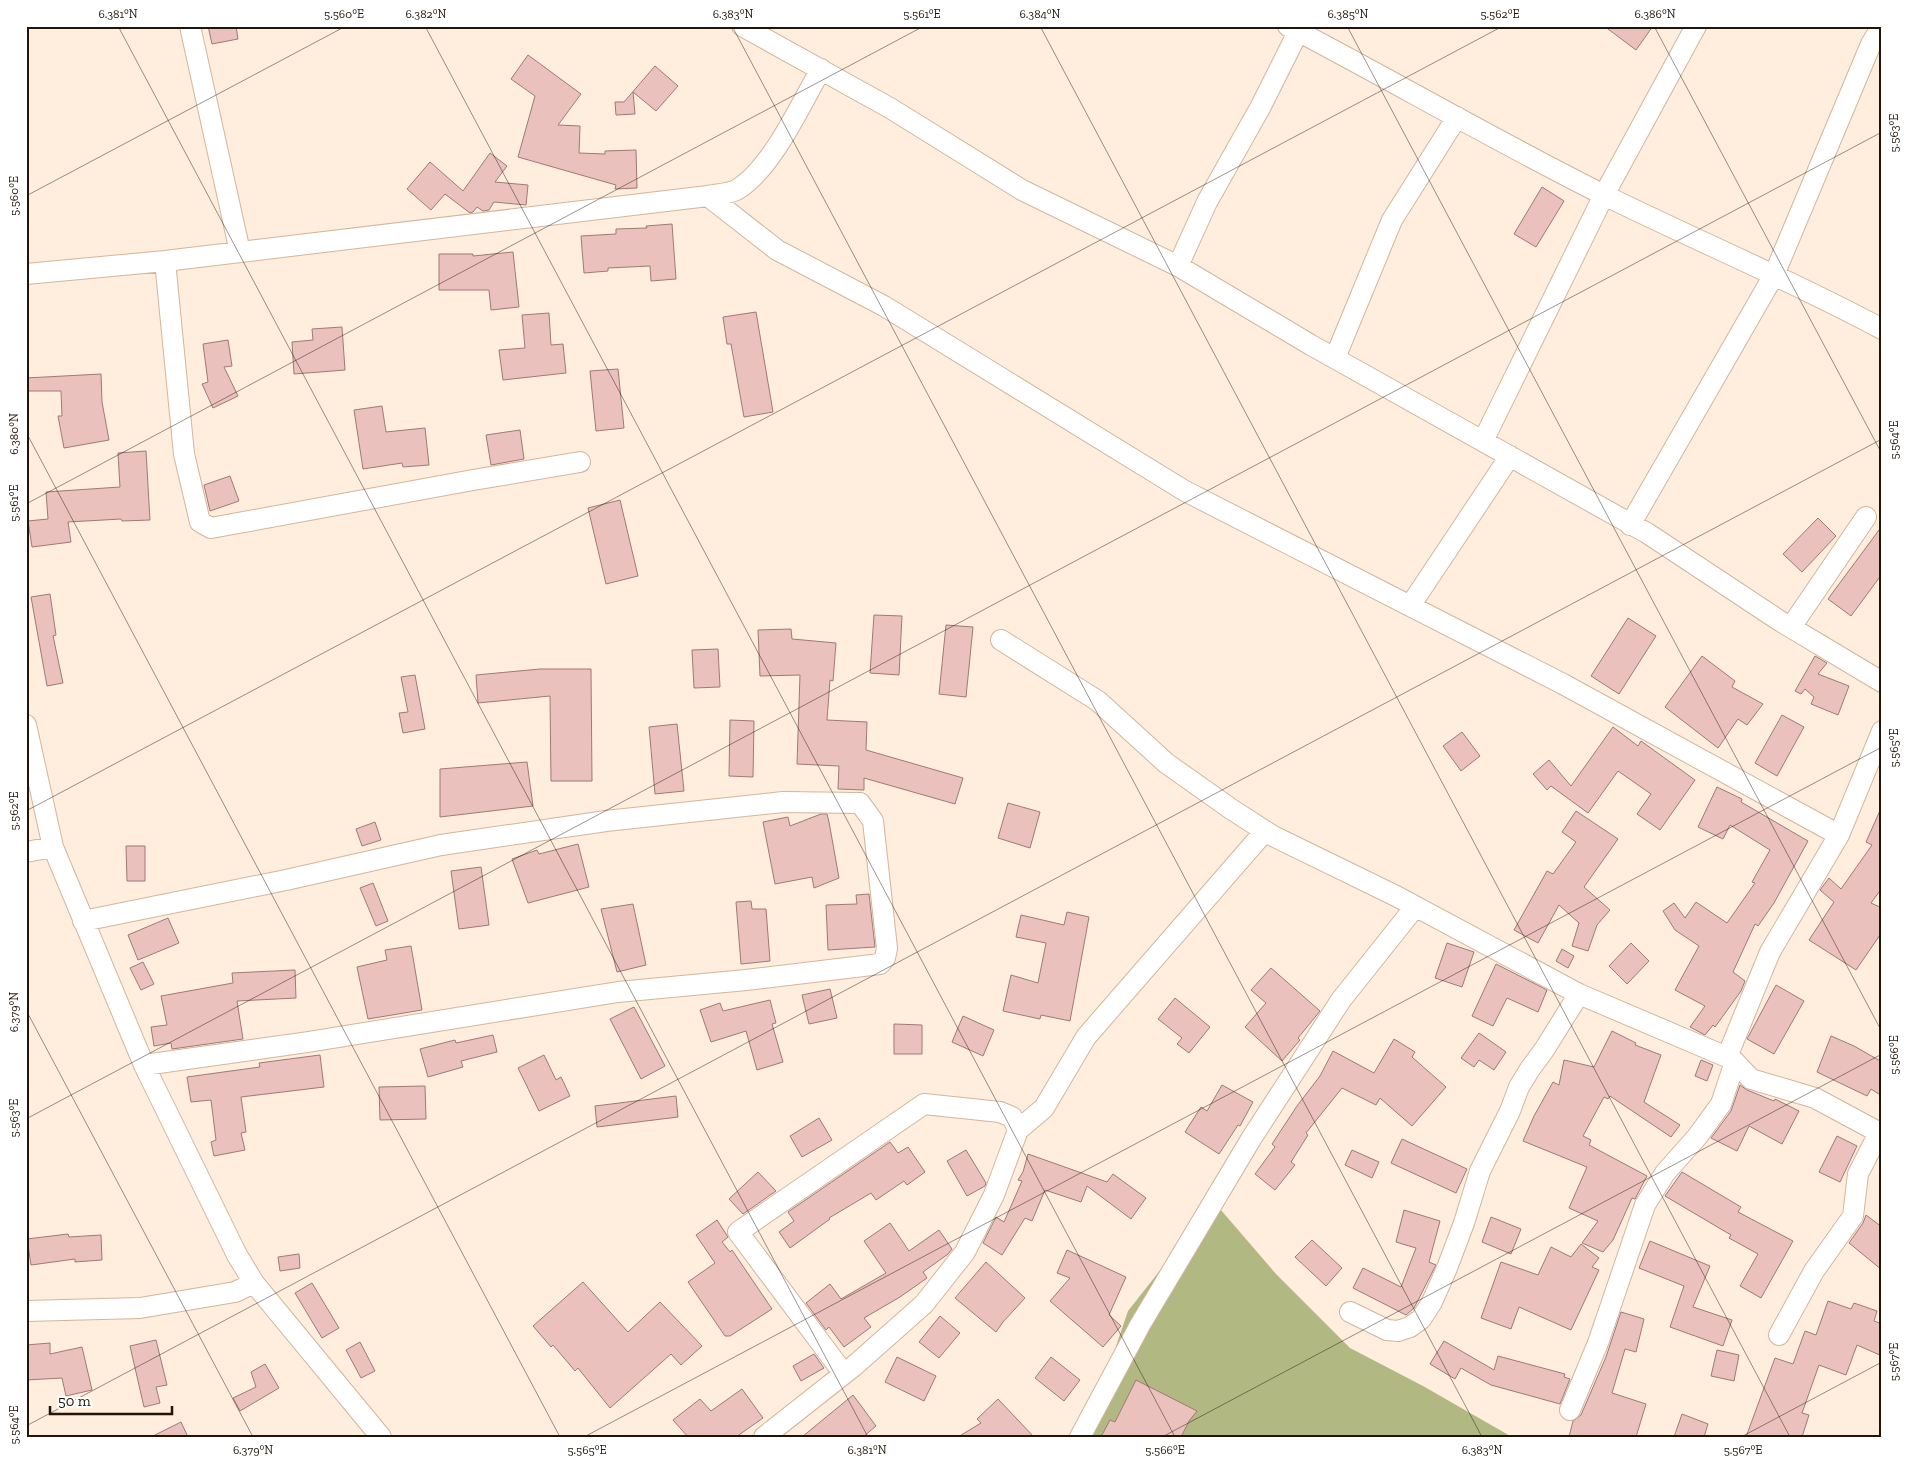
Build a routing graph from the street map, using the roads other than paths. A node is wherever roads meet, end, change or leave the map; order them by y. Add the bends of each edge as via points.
1 (190, 26) edge
2 (742, 26) edge
3 (1696, 26) edge
4 (1882, 26) edge
5 (1293, 29) edge
6 (821, 69) junction
7 (1457, 117) junction
8 (1604, 195) junction
9 (708, 196) junction
10 (240, 252) junction
11 (165, 261) junction
12 (1178, 266) junction
13 (26, 274) edge
14 (1774, 275) junction
15 (1882, 329) edge
16 (1335, 358) junction
17 (1483, 441) junction
18 (1510, 456) junction
19 (580, 462) dead end
20 (1866, 517) dead end
21 (1630, 525) junction
22 (1410, 606) junction
23 (1791, 627) junction
24 (1001, 640) dead end
25 (1882, 682) edge
26 (26, 725) edge
27 (1882, 731) edge
28 (1265, 830) junction
29 (1839, 835) junction
30 (53, 847) junction
31 (26, 852) edge
32 (1415, 907) junction
33 (83, 920) junction
34 (1579, 994) junction
35 (1731, 1060) junction
36 (144, 1065) junction
37 (1018, 1130) junction
38 (1880, 1134) edge
39 (254, 1283) junction
40 (26, 1311) edge
41 (1350, 1312) dead end
42 (1779, 1335) dead end
43 (844, 1374) junction
44 (1570, 1410) dead end
45 (381, 1437) edge
46 (764, 1437) edge
47 (1080, 1437) edge

1 - 10 street
2 - 6 street
3 - 8 street
4 - 14 street via 1871,44
5 - 7 street
5 - 12 street via 1261,106 1207,202
6 - 9 street via 756,176 737,190
6 - 12 street via 1022,190
7 - 8 street
7 - 16 street via 1392,220
8 - 14 street
8 - 17 street
9 - 10 street
9 - 22 street via 777,250 884,306 1185,491
10 - 11 street
11 - 13 street
11 - 19 street via 184,454 200,522 204,525 211,528
12 - 16 street
14 - 15 street
14 - 21 street
16 - 17 street
17 - 18 street
18 - 21 street
18 - 22 street
20 - 23 street
21 - 23 street
22 - 29 street via 1563,684
23 - 25 street
24 - 28 street via 1098,701 1166,763
26 - 30 street
27 - 29 street
28 - 32 street
28 - 37 street via 1086,1037 1044,1108
29 - 35 street via 1770,952
30 - 31 street
30 - 33 street
32 - 34 street
32 - 47 street via 1340,1000 1251,1139 1140,1326
33 - 36 street
33 - 36 street via 441,845 606,820 783,802 860,804 873,821 888,948 880,964 618,992
34 - 35 street
34 - 41 street via 1519,1087 1480,1171 1447,1268 1421,1319 1398,1331 1387,1330
35 - 38 street via 1751,1080 1815,1098
35 - 44 street via 1721,1104 1665,1173 1646,1205 1598,1343
36 - 39 street via 237,1255
37 - 43 street via 994,1195 965,1252 924,1304
37 - 43 street via 1012,1117 1000,1112 924,1104 738,1232
38 - 42 street via 1858,1174 1853,1216 1814,1270
39 - 40 street via 236,1292 140,1308
39 - 45 street
43 - 46 street

